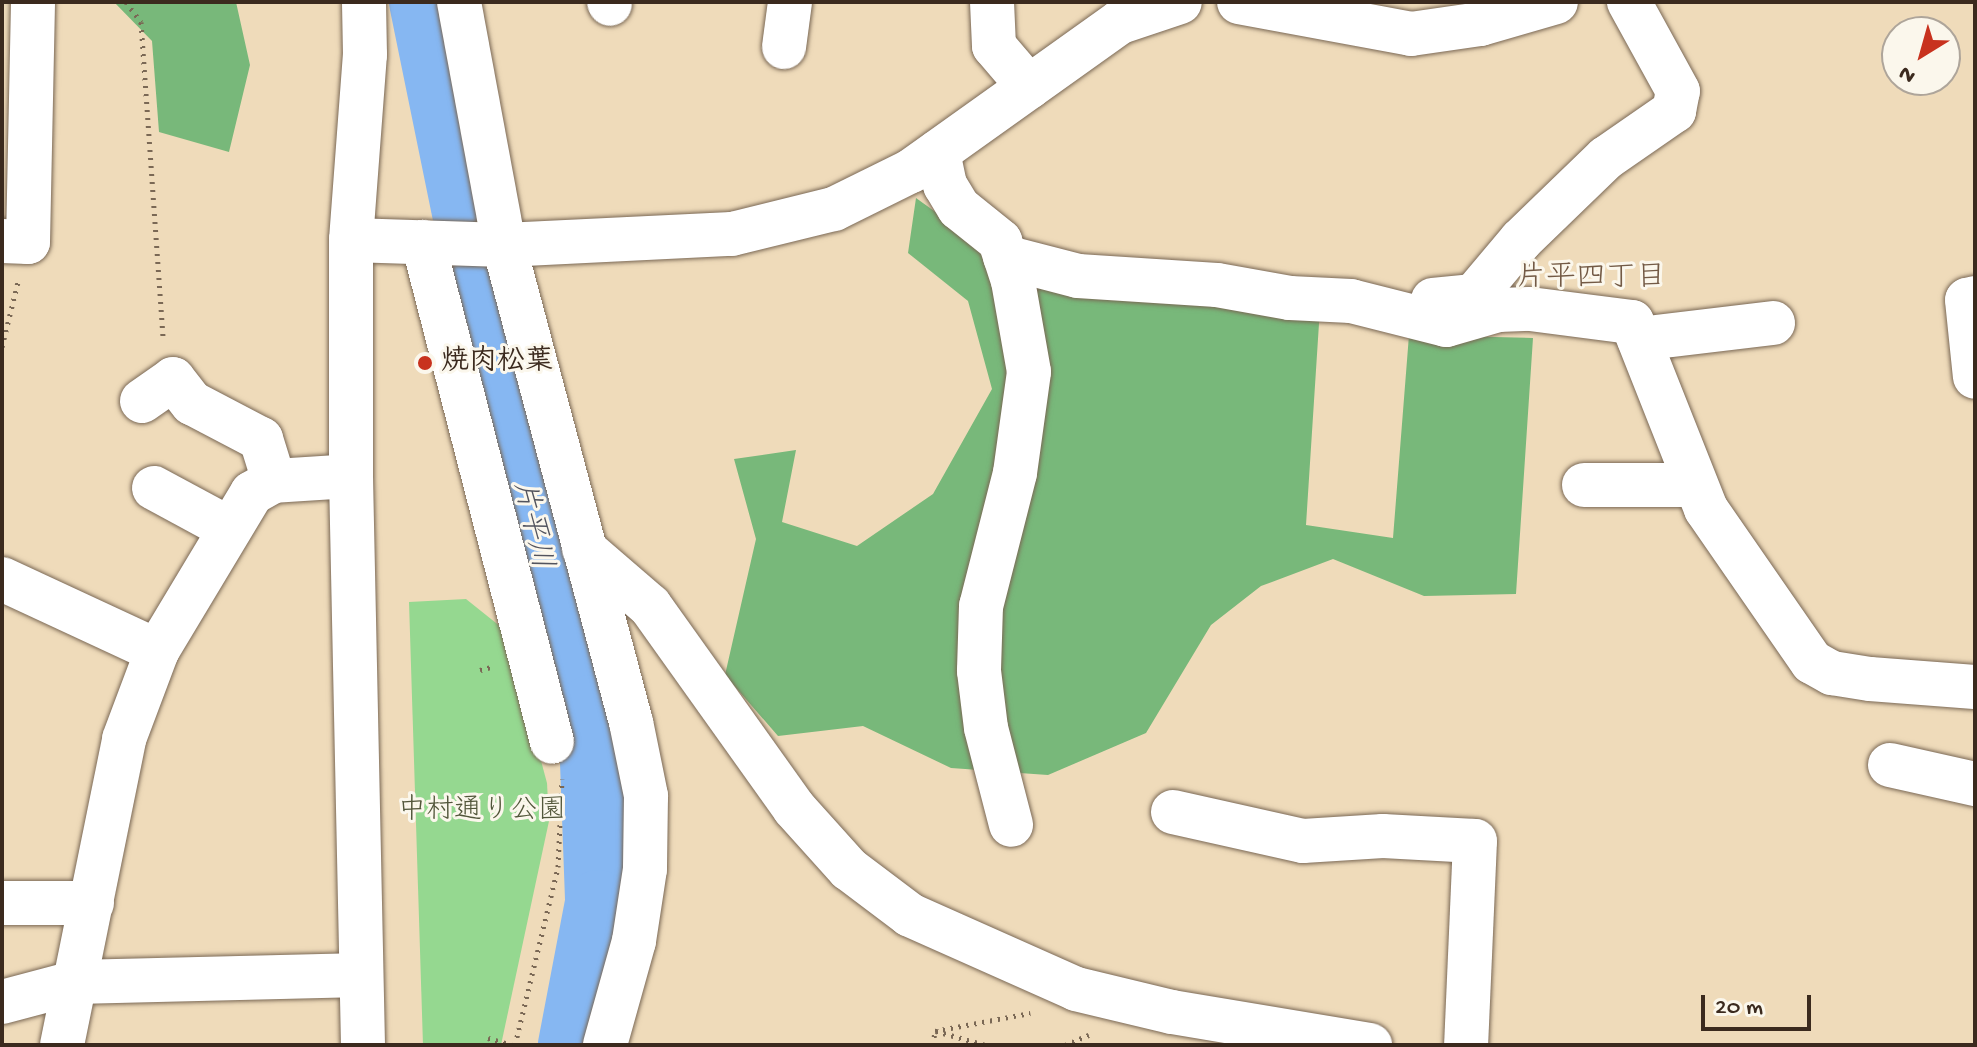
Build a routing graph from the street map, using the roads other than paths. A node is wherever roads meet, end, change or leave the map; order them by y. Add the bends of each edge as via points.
1 (33, 2) edge
2 (364, 2) edge
3 (459, 2) edge
4 (790, 2) edge
5 (992, 2) edge
6 (1180, 2) edge
7 (1239, 2) edge
8 (1556, 2) edge
9 (1629, 2) edge
10 (784, 47) dead end
11 (18, 74) edge
12 (1029, 87) junction
13 (938, 152) junction
14 (351, 240) junction
15 (15, 242) edge
16 (461, 243) junction
17 (1005, 257) junction
18 (1975, 298) edge
19 (1417, 322) junction
20 (1773, 323) dead end
21 (1639, 339) junction
22 (1975, 377) edge
23 (158, 390) road end
24 (351, 476) junction
25 (274, 481) junction
26 (1584, 485) dead end
27 (154, 488) dead end
28 (1701, 497) junction
29 (230, 529) junction
30 (584, 549) junction
31 (2, 579) edge
32 (157, 651) junction
33 (1975, 687) edge
34 (552, 742) road end
35 (1890, 765) dead end
36 (1975, 784) edge
37 (1173, 812) dead end
38 (1011, 825) dead end
39 (2, 903) edge
40 (92, 903) junction
41 (361, 975) junction
42 (77, 982) junction
43 (2, 1002) edge
44 (62, 1045) edge
45 (363, 1045) edge
46 (605, 1045) edge
47 (1370, 1045) edge
48 (1466, 1045) edge

1 - 11 street
2 - 14 street
3 - 16 street
4 - 10 street
5 - 12 street via 994,46
6 - 12 street via 1120,22
7 - 8 street via 1411,34 1480,24
9 - 19 street via 1678,91 1674,111 1606,158 1521,240 1474,296 1434,298
11 - 15 street
12 - 13 street
13 - 16 street via 834,209 732,234
13 - 17 street via 945,185 959,208 1000,241
14 - 16 street
14 - 24 street
16 - 30 street
16 - 34 street
17 - 19 street via 1078,276 1351,301
17 - 38 street via 1029,372 1015,473 981,606 979,671 986,728
18 - 22 street via 1967,300
19 - 21 street via 1446,325 1498,310 1530,309 1632,322
20 - 21 street
21 - 28 street
23 - 25 street via 261,439
24 - 25 street
24 - 41 street
25 - 29 street via 252,493
26 - 28 street
27 - 29 street
28 - 33 street via 1812,662 1832,673 1870,679
29 - 32 street
30 - 46 street via 646,796 645,869 638,912
30 - 47 street via 650,606 740,738 849,869 910,915 1076,989 1187,1015
31 - 32 street
32 - 40 street via 124,739
35 - 36 street
37 - 48 street via 1303,841 1383,836 1475,841
39 - 40 street
40 - 42 street
41 - 42 street
41 - 45 street
42 - 43 street
42 - 44 street

